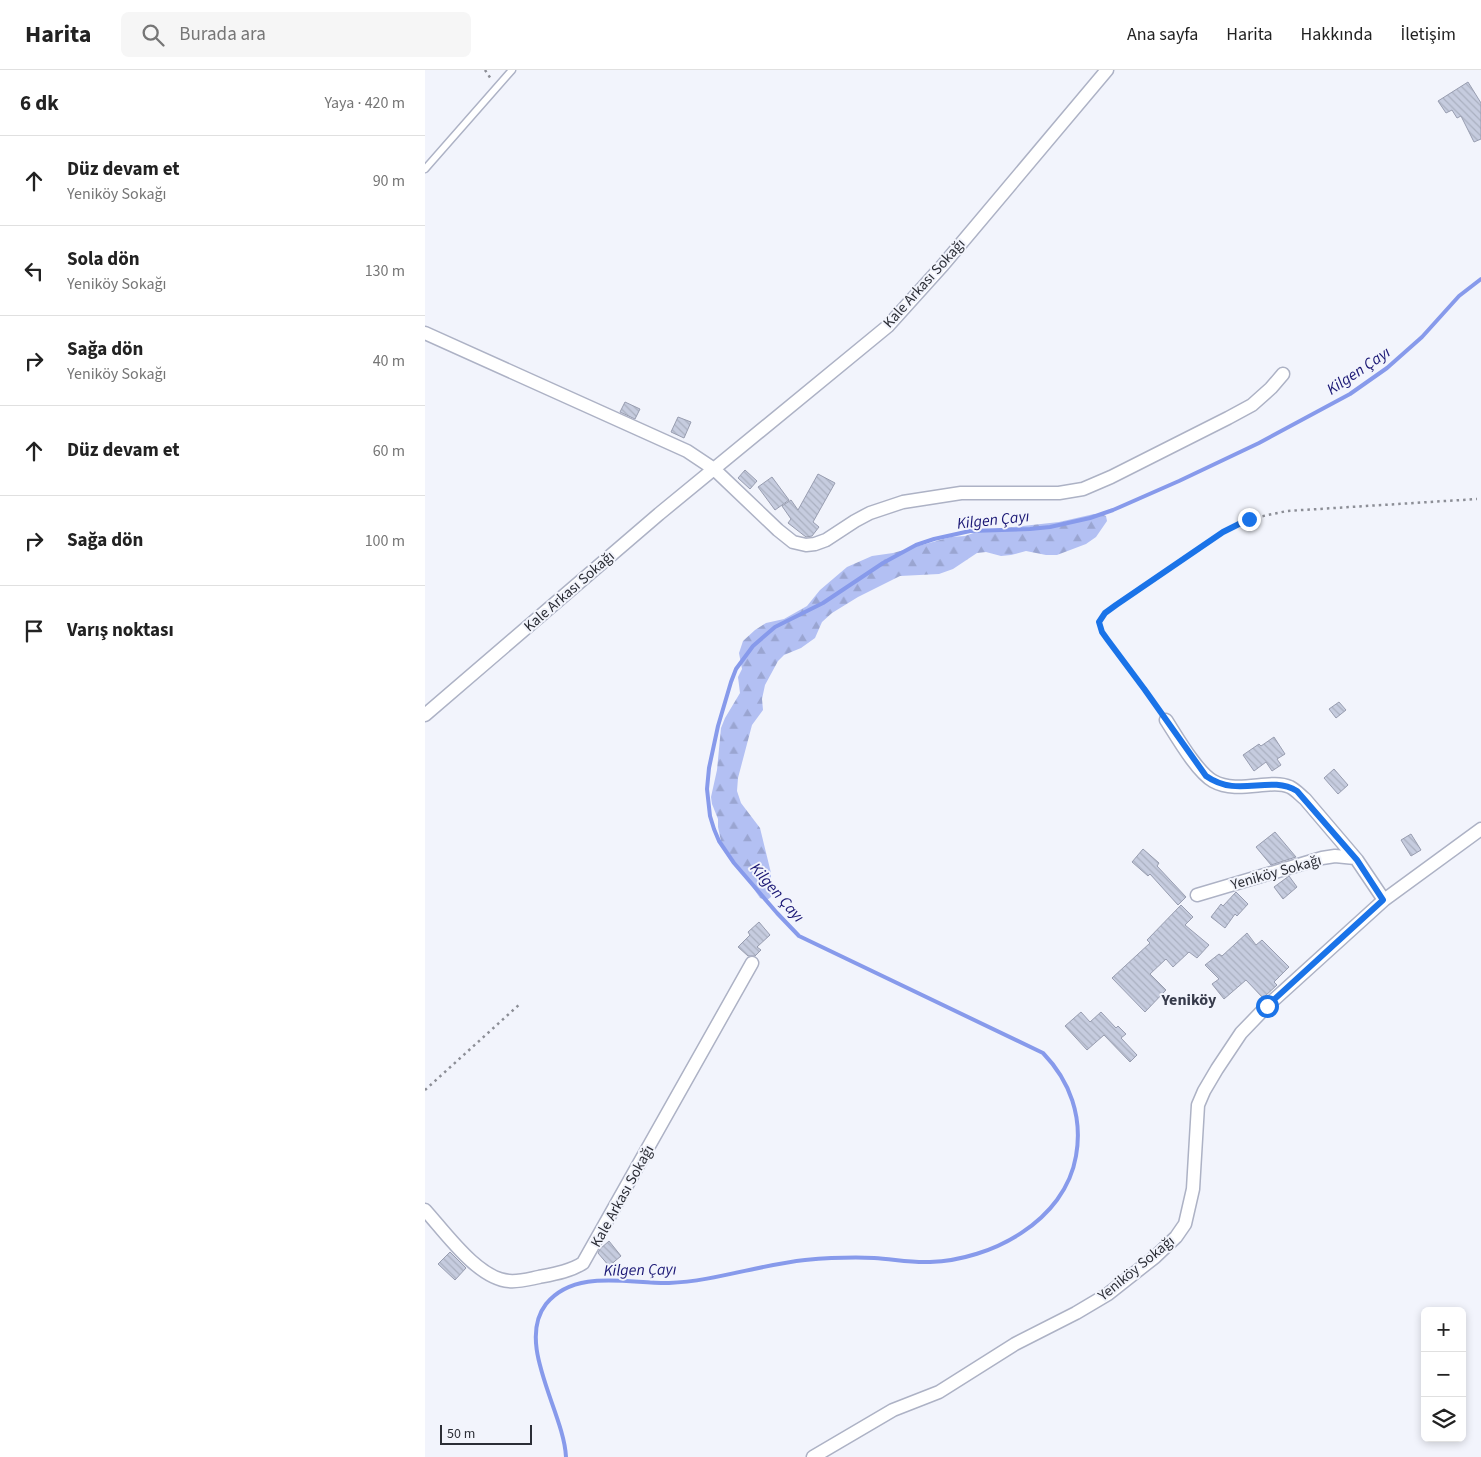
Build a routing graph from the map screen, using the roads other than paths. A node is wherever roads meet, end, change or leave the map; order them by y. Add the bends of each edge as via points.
1 (512, 70) edge
2 (1107, 70) edge
3 (425, 169) edge
4 (425, 333) edge
5 (1283, 374) dead end
6 (714, 469) junction
7 (425, 715) edge
8 (1166, 720) road end
9 (1481, 830) edge
10 (1355, 858) junction
11 (1197, 895) dead end
12 (1383, 900) junction
13 (753, 963) dead end
14 (425, 1210) edge
15 (813, 1457) edge

1 - 3 lane
2 - 6 street, Kale Arkası Sokağı via 888,326
4 - 6 street via 671,442
5 - 6 street via 1251,405 1083,489 1059,493 961,493 903,502 870,513 815,544 793,542
6 - 7 street, Kale Arkası Sokağı
8 - 10 street via 1206,776 1229,786 1288,786 1305,799
9 - 12 street, Yeniköy Sokağı
10 - 11 street, Yeniköy Sokağı via 1315,859
10 - 12 street
12 - 15 street, Yeniköy Sokağı via 1267,1006 1241,1033 1217,1069 1199,1105 1193,1188 1185,1224 1176,1237 1108,1294 998,1354 939,1392 878,1418
13 - 14 street, Kale Arkası Sokağı via 583,1263 518,1282 499,1279 478,1268

